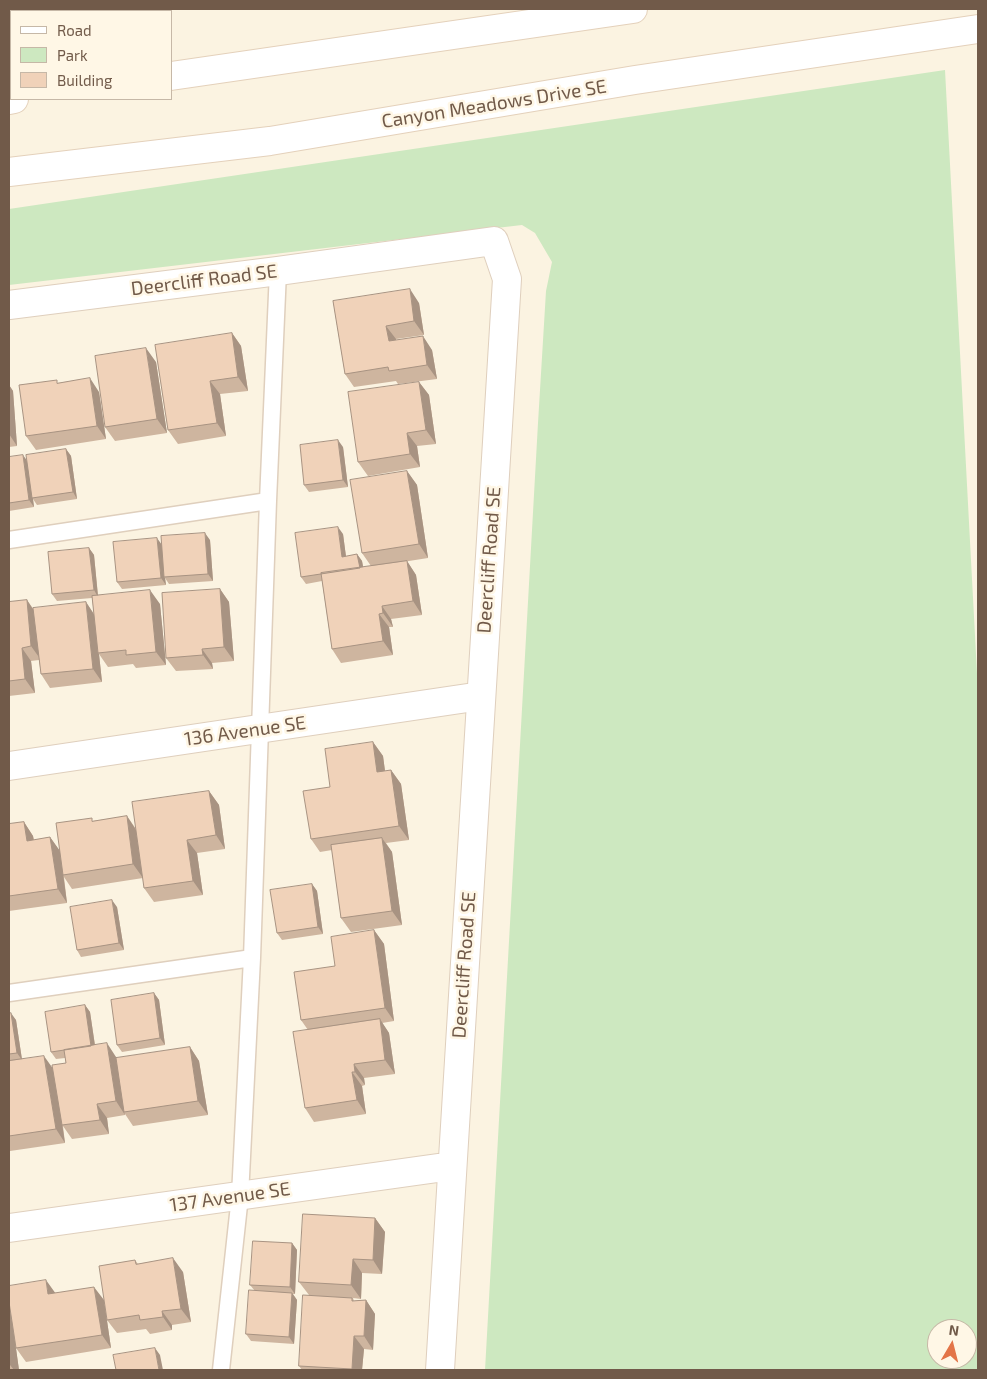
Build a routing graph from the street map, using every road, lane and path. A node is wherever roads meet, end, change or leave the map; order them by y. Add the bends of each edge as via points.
1 (633, 9) edge
2 (978, 29) edge
3 (172, 76) edge
4 (9, 172) edge
5 (278, 271) junction
6 (9, 305) edge
7 (268, 501) junction
8 (9, 540) edge
9 (481, 696) junction
10 (260, 728) junction
11 (9, 766) edge
12 (252, 958) junction
13 (9, 993) edge
14 (452, 1166) junction
15 (240, 1196) junction
16 (9, 1228) edge
17 (221, 1370) edge
18 (440, 1370) edge

1 - 3 street
2 - 4 street, Canyon Meadows Drive SE via 626,82 270,141
5 - 6 street, Deercliff Road SE
5 - 7 lane
5 - 9 street, Deercliff Road SE via 494,241 507,279
7 - 8 lane
7 - 10 lane
9 - 10 street, 136 Avenue SE
9 - 14 street, Deercliff Road SE
10 - 11 street, 136 Avenue SE
10 - 12 lane
12 - 13 lane
12 - 15 lane
14 - 15 street, 137 Avenue SE
14 - 18 street, Deercliff Road SE
15 - 16 street, 137 Avenue SE
15 - 17 lane

